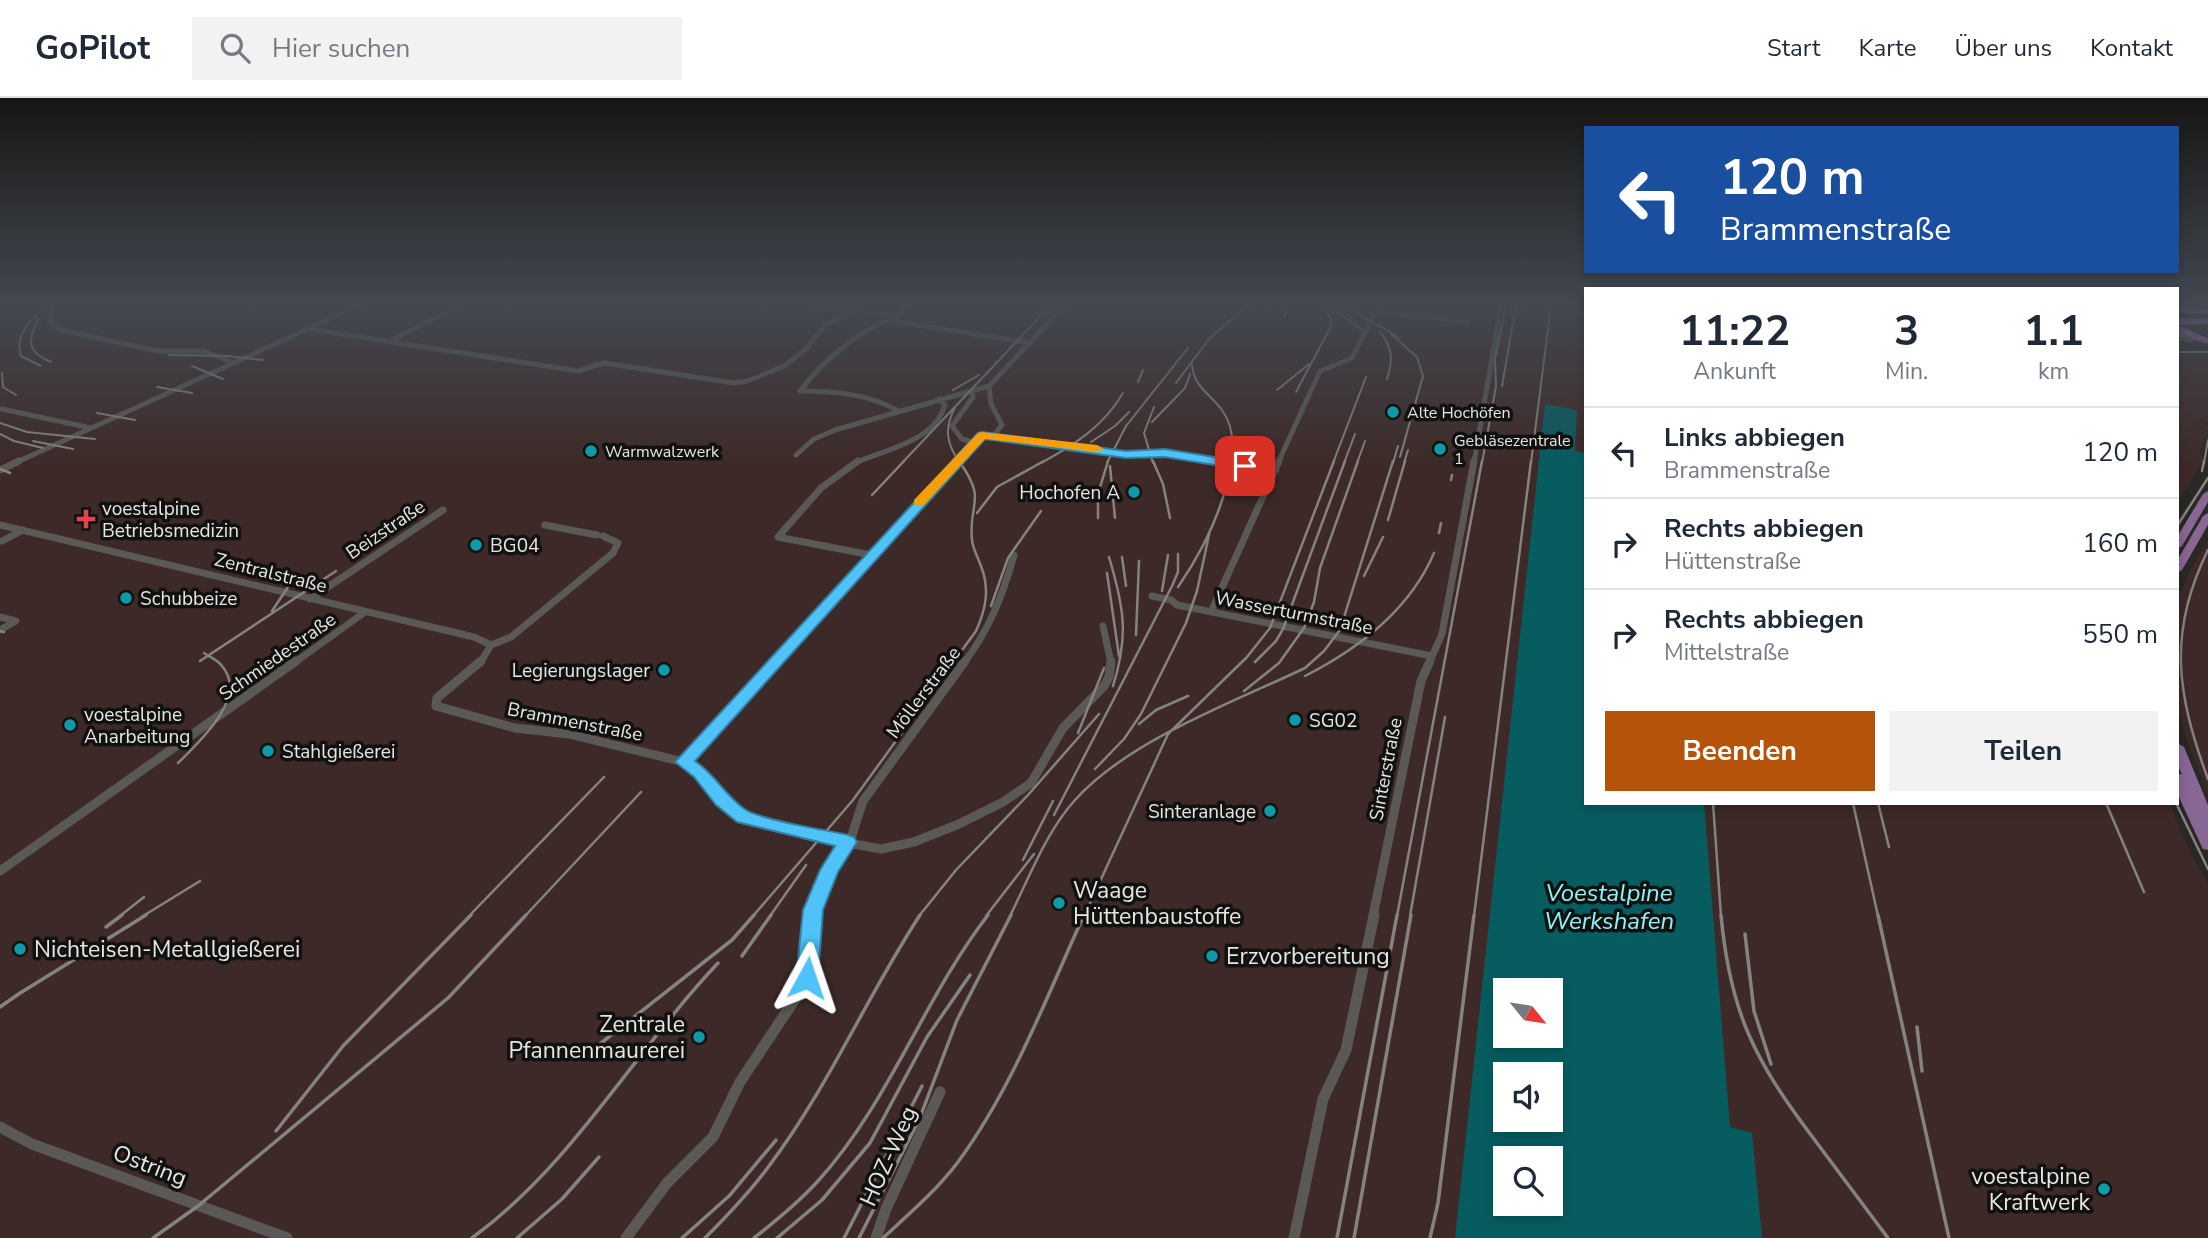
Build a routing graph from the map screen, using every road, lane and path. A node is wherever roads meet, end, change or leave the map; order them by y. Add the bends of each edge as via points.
1 (221, 358) edge
2 (243, 358) edge
3 (501, 358) edge
4 (794, 358) edge
5 (835, 358) edge
6 (1016, 358) edge
7 (1352, 358) edge
8 (1490, 358) edge
9 (233, 363) junction
10 (989, 386) junction
11 (971, 391) junction
12 (939, 399) junction
13 (2, 409) dead end
14 (899, 411) junction
15 (91, 428) junction
16 (993, 436) junction
17 (974, 442) junction
18 (796, 455) dead end
19 (0, 470) edge
20 (1276, 470) junction
21 (2207, 496) edge
22 (443, 510) dead end
23 (2208, 516) edge
24 (0, 525) edge
25 (545, 525) dead end
26 (23, 530) junction
27 (2, 541) dead end
28 (2179, 543) edge
29 (871, 555) junction
30 (1014, 555) dead end
31 (2179, 567) edge
32 (1152, 596) dead end
33 (310, 598) junction
34 (365, 612) junction
35 (1211, 612) junction
36 (0, 617) edge
37 (1103, 626) dead end
38 (0, 630) edge
39 (491, 645) junction
40 (1432, 656) junction
41 (2179, 752) edge
42 (684, 762) junction
43 (2179, 782) edge
44 (2208, 822) edge
45 (848, 842) junction
46 (2208, 845) edge
47 (0, 870) edge
48 (940, 1092) dead end
49 (0, 1127) edge
50 (288, 1238) edge
51 (626, 1238) edge
52 (876, 1238) edge
53 (1294, 1238) edge

1 - 9 street
2 - 9 street
3 - 4 street via 578,371 604,363 734,383
5 - 14 street via 800,391 872,399
6 - 10 street
7 - 20 street via 1320,372
8 - 40 street, Sinterstraße via 1489,388 1442,634
9 - 15 street
10 - 11 street
10 - 16 street via 991,404 1002,425
11 - 12 street
11 - 17 street via 973,397 952,426 962,439
12 - 14 street
12 - 29 street via 945,411 929,428 842,471 793,516 778,537
13 - 15 street
14 - 18 street via 816,438
15 - 19 street
16 - 17 street via 982,435
16 - 20 street via 1126,455 1165,453
17 - 29 street
20 - 35 street
21 - 28 main road
22 - 33 street, Beizstraße
23 - 31 main road
24 - 26 street, Zentralstraße
25 - 39 street via 618,543 613,553 511,637
26 - 27 street
26 - 33 street, Zentralstraße
29 - 42 street
30 - 45 street, Möllerstraße via 1002,598 979,643 863,801
32 - 35 street, Wasserturmstraße
33 - 34 street, Zentralstraße
34 - 39 street, Zentralstraße
34 - 47 street, Schmiedestraße
35 - 40 street, Wasserturmstraße
36 - 38 street via 16,621
37 - 45 street, Brammenstraße via 1112,652 1103,689 1068,720 1033,781 1012,799 897,846 883,849
39 - 42 street, Brammenstraße via 482,661 435,704 445,711 515,728 576,736
40 - 53 street, Sinterstraße via 1420,681 1346,1050 1323,1099
41 - 44 main road
42 - 45 street, Brammenstraße via 743,817
43 - 46 main road
45 - 51 street, Möllerstraße via 829,870 813,910 808,968 800,994 740,1082 713,1137 667,1183
48 - 52 street, HOZ-Weg
49 - 50 street, Ostring via 32,1144

